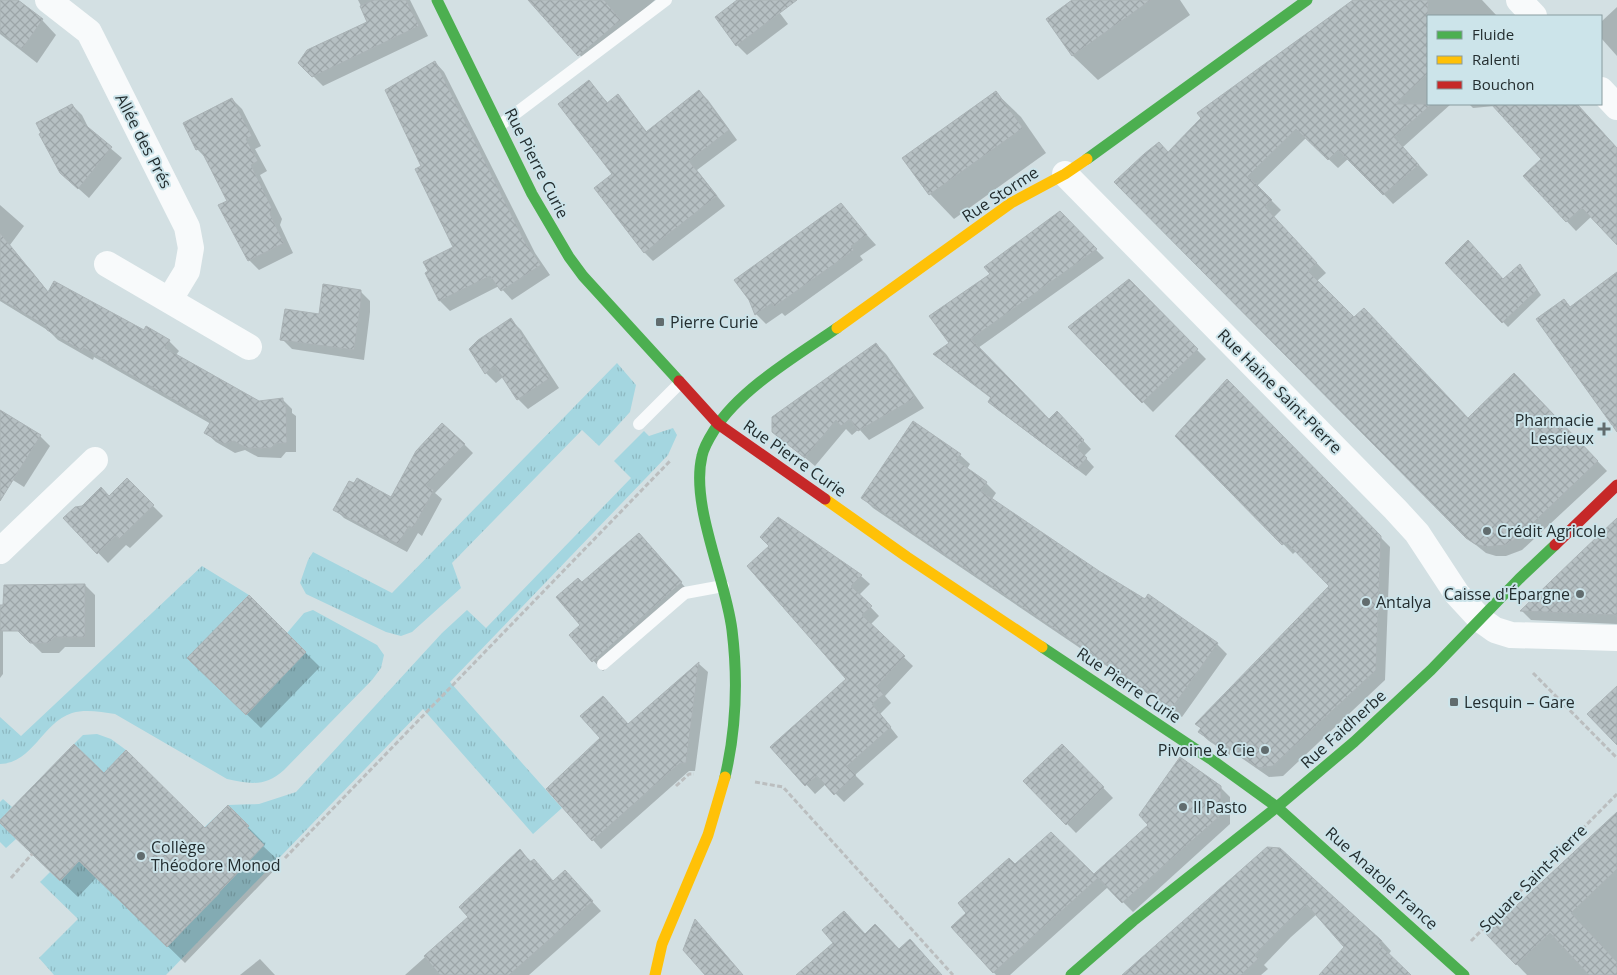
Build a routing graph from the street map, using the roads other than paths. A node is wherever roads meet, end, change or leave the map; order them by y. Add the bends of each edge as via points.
1 (48, 0) edge
2 (437, 0) edge
3 (666, 0) edge
4 (1307, 0) edge
5 (1519, 0) edge
6 (1533, 15) edge
7 (1602, 91) edge
8 (1617, 107) edge
9 (499, 126) junction
10 (1065, 174) junction
11 (107, 264) dead end
12 (170, 299) junction
13 (249, 347) dead end
14 (680, 384) junction
15 (639, 424) dead end
16 (718, 424) junction
17 (95, 460) dead end
18 (1617, 486) edge
19 (0, 551) edge
20 (723, 586) junction
21 (1481, 620) junction
22 (1617, 638) edge
23 (603, 664) dead end
24 (1277, 807) junction
25 (665, 932) junction
26 (643, 975) edge
27 (656, 975) edge
28 (1071, 975) edge
29 (1464, 975) edge

1 - 12 street, Allée des Prés via 89,32 187,227 191,248 187,272
2 - 9 street, Rue Pierre Curie
3 - 9 lane
4 - 10 street, Rue Storme
5 - 6 street
7 - 8 street
9 - 14 street, Rue Pierre Curie via 532,194 569,257
10 - 16 street, Rue Storme via 1011,203 750,390
10 - 21 street, Rue Haine Saint-Pierre via 1395,509 1417,533 1458,594
11 - 12 street
12 - 13 street
14 - 15 lane
14 - 16 street, Rue Pierre Curie
16 - 20 street, Rue Storme via 707,442 700,478
16 - 24 street, Rue Pierre Curie via 907,557 1212,760
17 - 19 street
18 - 21 street, Rue Faidherbe via 1519,579
20 - 23 lane via 685,593
20 - 25 street, Rue Storme via 734,651 732,738 719,804 701,855
21 - 22 street, Rue Haine Saint-Pierre via 1495,630 1511,635
21 - 24 street, Rue Faidherbe via 1354,742
24 - 28 street, Rue Faidherbe via 1133,921
24 - 29 street, Rue Anatole France
25 - 26 lane
25 - 27 street, Rue Storme

